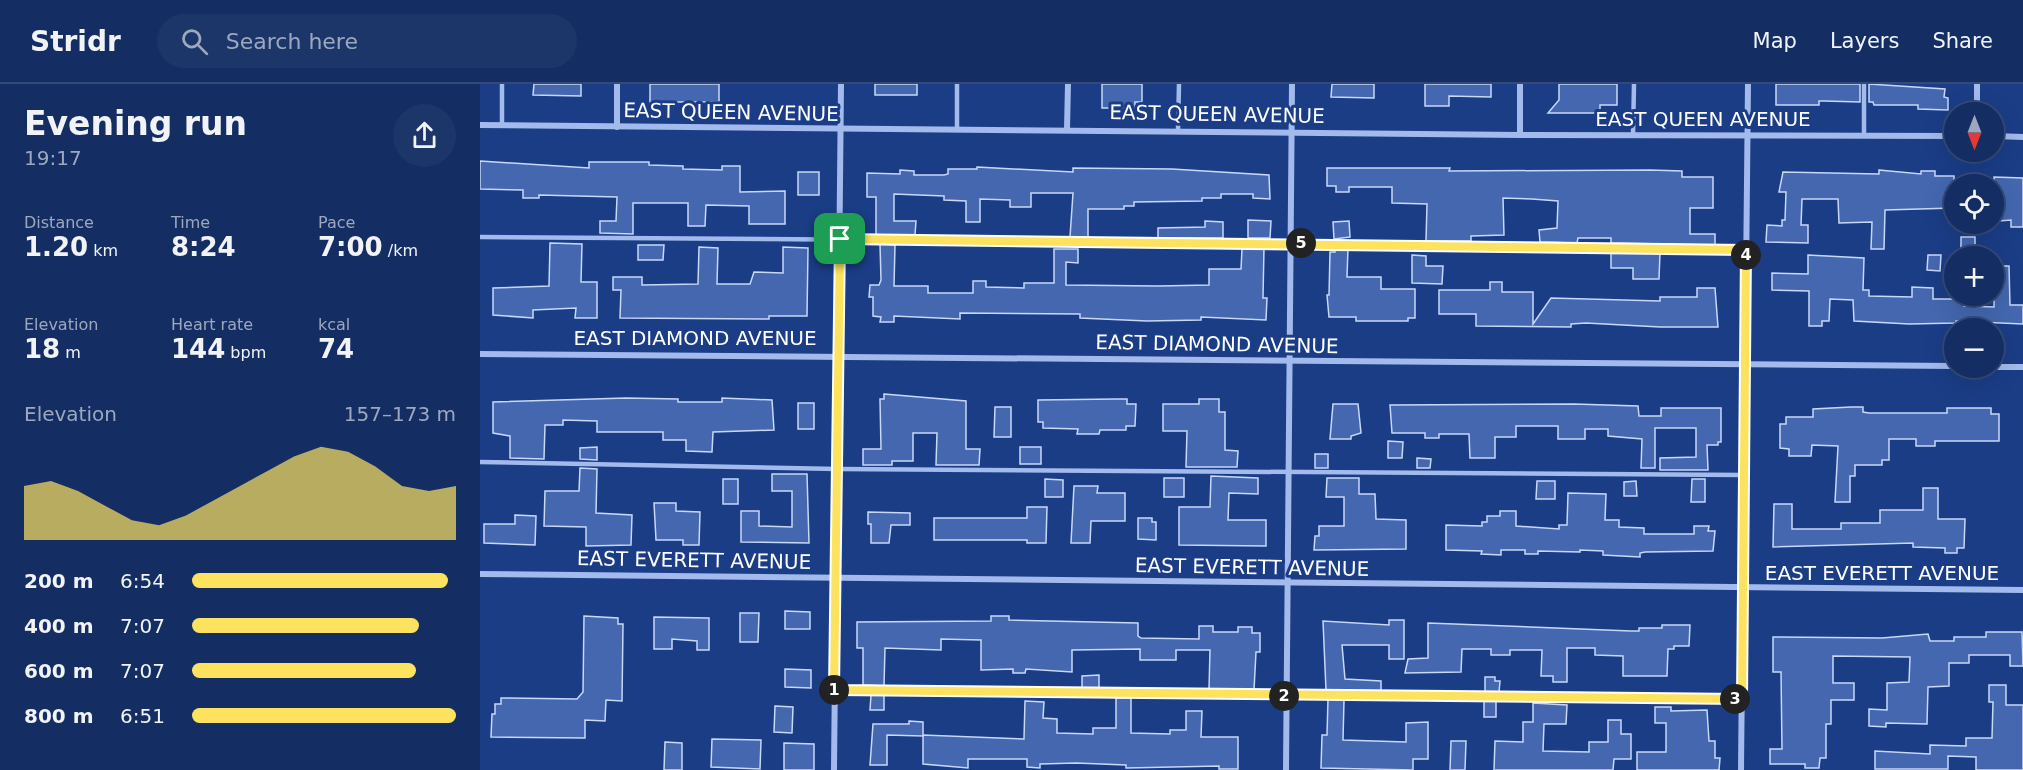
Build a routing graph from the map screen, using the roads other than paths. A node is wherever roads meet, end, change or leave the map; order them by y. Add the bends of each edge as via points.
1 (502, 84) edge
2 (617, 84) edge
3 (841, 84) edge
4 (957, 84) edge
5 (1068, 84) edge
6 (1179, 84) edge
7 (1292, 84) edge
8 (1520, 84) edge
9 (1634, 84) edge
10 (1748, 84) edge
11 (1864, 84) edge
12 (1977, 84) edge
13 (1977, 102) edge
14 (480, 125) edge
15 (502, 125) junction
16 (617, 127) junction
17 (841, 129) junction
18 (957, 129) junction
19 (1068, 129) junction
20 (1178, 130) junction
21 (1291, 131) junction
22 (1520, 135) junction
23 (1633, 135) junction
24 (1748, 135) junction
25 (1864, 136) junction
26 (1944, 136) edge
27 (2004, 136) edge
28 (2023, 136) edge
29 (480, 237) edge
30 (840, 239) junction
31 (1290, 243) junction
32 (1746, 250) junction
33 (480, 354) edge
34 (838, 355) junction
35 (1289, 362) junction
36 (1745, 364) junction
37 (1944, 366) edge
38 (2004, 367) edge
39 (2023, 367) edge
40 (480, 462) edge
41 (837, 469) junction
42 (1289, 470) junction
43 (1744, 475) junction
44 (480, 574) edge
45 (835, 578) junction
46 (1288, 584) junction
47 (1742, 589) junction
48 (2023, 590) edge
49 (834, 690) junction
50 (1287, 696) junction
51 (1742, 699) junction
52 (834, 770) edge
53 (1286, 770) edge
54 (1741, 770) edge

1 - 15 lane
2 - 16 street
3 - 17 street
4 - 18 lane
5 - 19 street
6 - 20 lane
7 - 21 street
8 - 22 street
9 - 23 lane
10 - 24 street
11 - 25 lane
12 - 13 street
14 - 15 street, EAST QUEEN AVENUE
15 - 16 street, EAST QUEEN AVENUE
16 - 17 street, EAST QUEEN AVENUE
17 - 18 street, EAST QUEEN AVENUE
17 - 30 street
18 - 19 street, EAST QUEEN AVENUE
19 - 20 street, EAST QUEEN AVENUE
20 - 21 street, EAST QUEEN AVENUE
21 - 22 street, EAST QUEEN AVENUE
21 - 31 street
22 - 23 street, EAST QUEEN AVENUE
23 - 24 street, EAST QUEEN AVENUE
24 - 25 street, EAST QUEEN AVENUE
24 - 32 street
25 - 26 street, EAST QUEEN AVENUE
27 - 28 street
29 - 30 lane
30 - 31 lane
30 - 34 street
31 - 32 lane
31 - 35 street
32 - 36 street
33 - 34 street, EAST DIAMOND AVENUE
34 - 35 street, EAST DIAMOND AVENUE
34 - 41 street
35 - 36 street, EAST DIAMOND AVENUE
35 - 42 street
36 - 37 street, EAST DIAMOND AVENUE
36 - 43 street
38 - 39 street
40 - 41 lane
41 - 42 lane
41 - 45 street
42 - 43 lane
42 - 46 street
43 - 47 street
44 - 45 street, EAST EVERETT AVENUE
45 - 46 street, EAST EVERETT AVENUE
45 - 49 street
46 - 47 street, EAST EVERETT AVENUE
46 - 50 street
47 - 48 street, EAST EVERETT AVENUE
47 - 51 street
49 - 50 lane
49 - 52 street
50 - 51 lane
50 - 53 street
51 - 54 street

